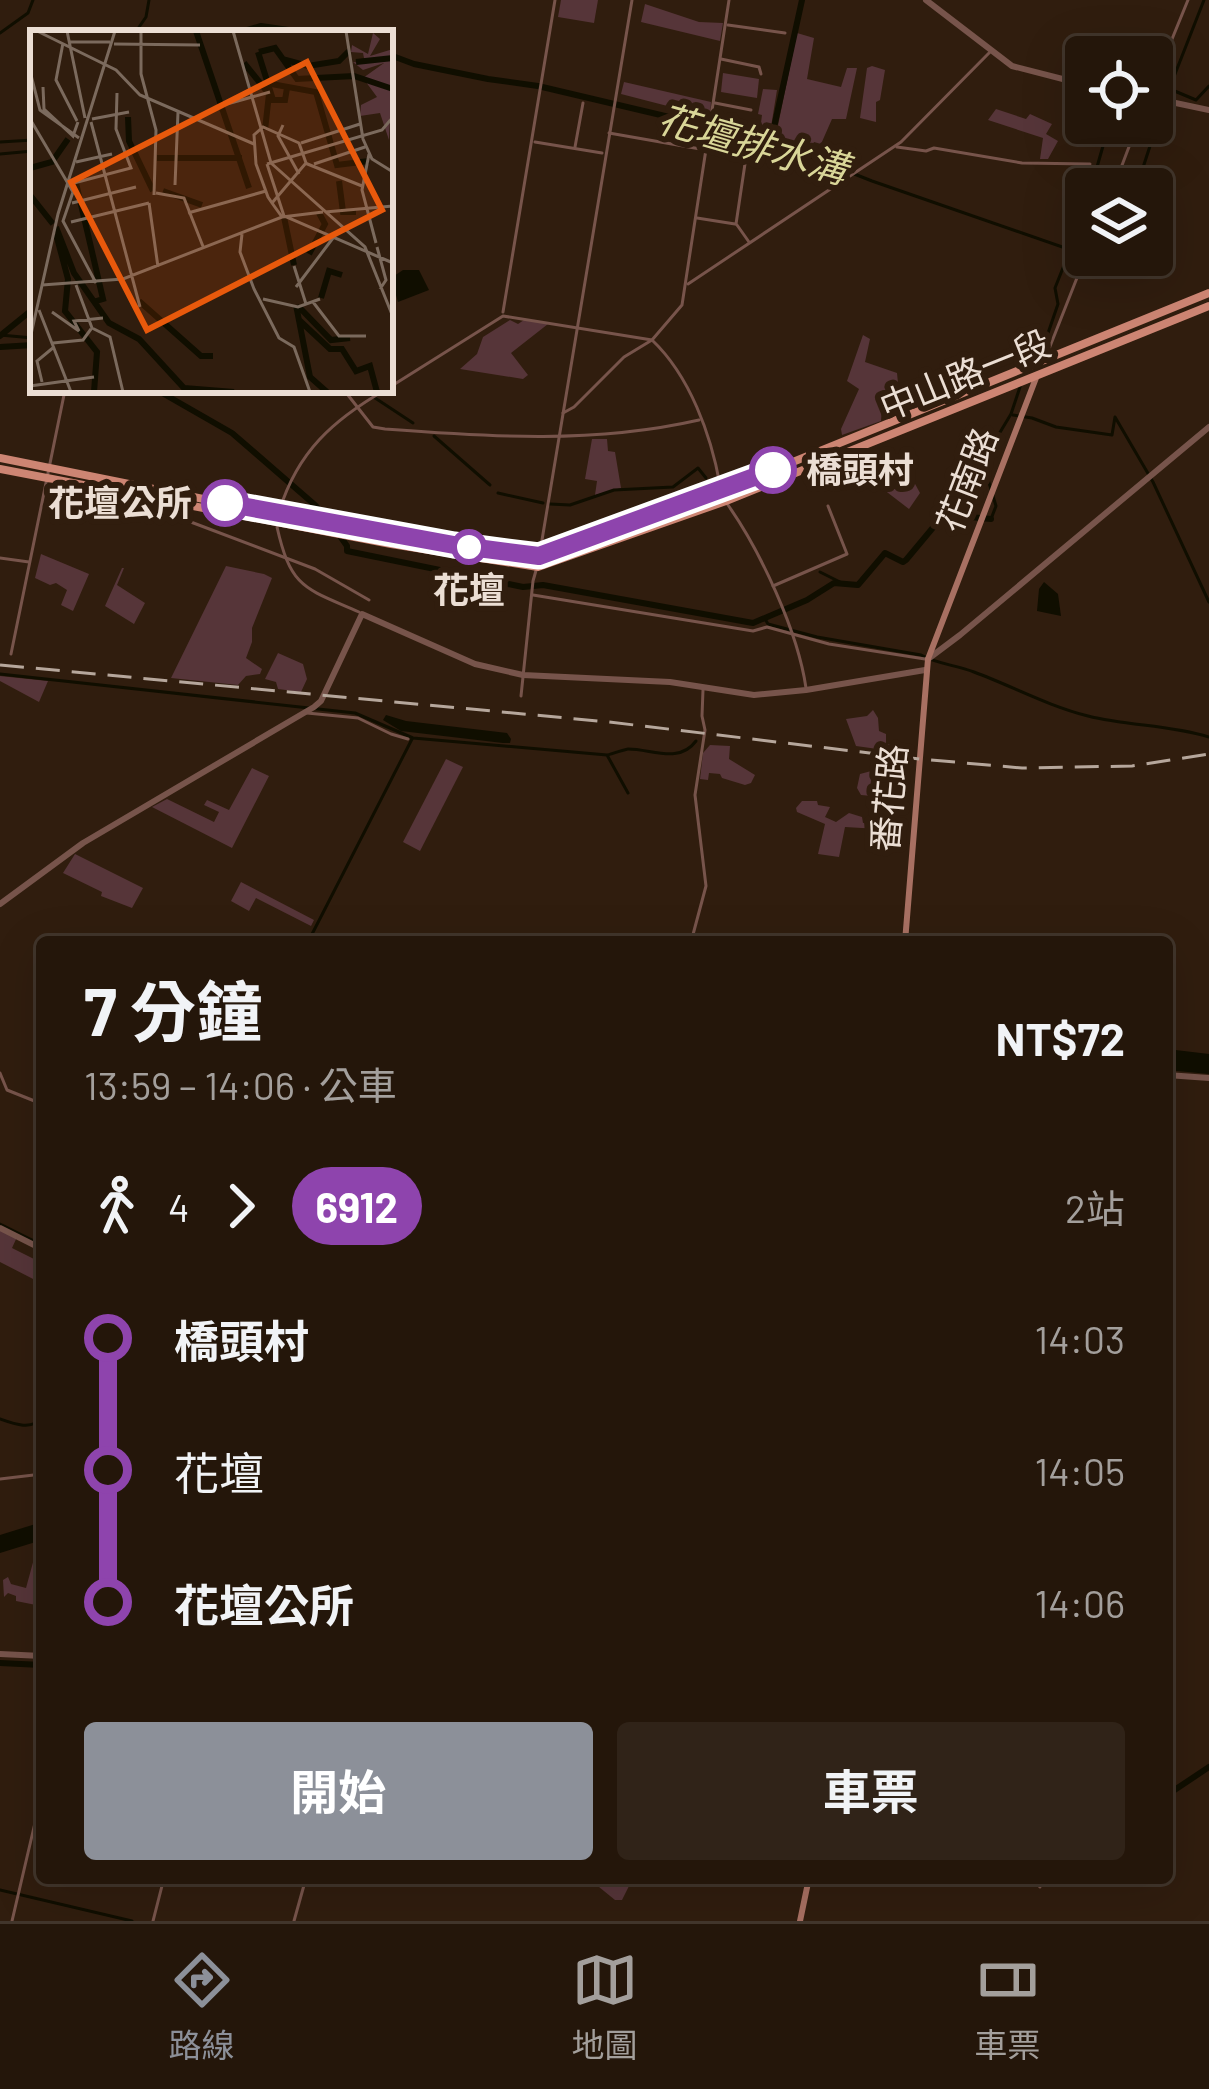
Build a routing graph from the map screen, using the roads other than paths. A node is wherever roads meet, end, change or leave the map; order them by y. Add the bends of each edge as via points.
1 (556, 0) edge
2 (632, 0) edge
3 (729, 0) edge
4 (926, 0) edge
5 (1188, 0) edge
6 (725, 25) junction
7 (785, 33) dead end
8 (1173, 37) edge
9 (991, 51) junction
10 (720, 59) junction
11 (761, 74) dead end
12 (1065, 80) edge
13 (583, 103) dead end
14 (713, 103) junction
15 (1173, 103) edge
16 (751, 110) dead end
17 (1209, 110) edge
18 (609, 133) junction
19 (533, 141) junction
20 (895, 146) junction
21 (575, 148) junction
22 (706, 150) junction
23 (606, 153) junction
24 (1090, 164) dead end
25 (696, 218) junction
26 (736, 224) junction
27 (749, 243) junction
28 (1077, 276) edge
29 (686, 285) junction
30 (1209, 293) edge
31 (1209, 306) edge
32 (503, 316) junction
33 (577, 326) junction
34 (652, 340) junction
35 (1044, 361) junction
36 (1036, 378) junction
37 (393, 385) edge
38 (64, 393) edge
39 (347, 393) edge
40 (379, 393) edge
41 (358, 406) junction
42 (562, 414) junction
43 (700, 419) junction
44 (1209, 427) edge
45 (557, 439) junction
46 (0, 458) edge
47 (0, 469) edge
48 (48, 473) junction
49 (721, 490) junction
50 (156, 500) junction
51 (726, 501) junction
52 (828, 506) dead end
53 (277, 519) junction
54 (335, 529) junction
55 (283, 556) junction
56 (0, 558) edge
57 (538, 561) junction
58 (30, 563) junction
59 (772, 586) junction
60 (532, 591) junction
61 (368, 599) dead end
62 (362, 614) junction
63 (794, 636) junction
64 (10, 654) dead end
65 (928, 659) junction
66 (925, 670) junction
67 (523, 675) junction
68 (703, 686) junction
69 (806, 690) junction
70 (521, 696) dead end
71 (306, 713) junction
72 (408, 739) dead end
73 (0, 904) edge
74 (693, 936) edge
75 (905, 936) edge
76 (0, 1073) edge
77 (1173, 1075) edge
78 (1209, 1078) edge
79 (36, 1102) edge
80 (0, 1228) edge
81 (36, 1247) edge
82 (36, 1473) edge
83 (0, 1479) edge
84 (0, 1654) edge
85 (36, 1656) edge
86 (36, 1819) edge
87 (162, 1884) edge
88 (304, 1884) edge
89 (808, 1884) edge
90 (1037, 1884) edge
91 (1040, 1887) dead end
92 (12, 1921) edge
93 (153, 1921) edge
94 (294, 1921) edge
95 (800, 1921) edge

1 - 19 street
2 - 18 street
3 - 6 street
4 - 9 street
5 - 8 street
6 - 7 street
6 - 10 street
9 - 12 street via 1025,71
9 - 20 street
10 - 11 street
10 - 14 street
13 - 21 street
14 - 16 street
14 - 22 street
15 - 17 street
18 - 22 street
18 - 23 street
19 - 21 street
19 - 32 street
20 - 24 street
20 - 27 street
21 - 23 street
22 - 25 street
22 - 26 street via 746,157
23 - 33 street
25 - 26 street
25 - 29 street
26 - 27 street
27 - 29 street
28 - 35 street, 花南路
29 - 34 street via 682,305
30 - 35 main road, 中山路一段
31 - 36 main road, 中山路一段
32 - 33 street
32 - 37 street
33 - 34 street
33 - 42 street
34 - 42 street
34 - 43 street via 686,384
35 - 36 street, 花南路
35 - 49 main road, 中山路一段
36 - 51 main road, 中山路一段
36 - 65 main road, 花南路
38 - 48 street
39 - 41 street
40 - 41 street
41 - 45 street via 373,427
41 - 53 street via 322,434
42 - 45 street
43 - 45 street
43 - 49 street
44 - 65 street
45 - 57 street
46 - 48 main road
47 - 48 main road
48 - 50 main road
48 - 53 main road
48 - 58 street
49 - 51 street
49 - 57 main road, 中山路一段
50 - 53 main road
50 - 55 street via 167,513
51 - 57 main road, 中山路一段
51 - 59 street
52 - 59 street via 847,554
53 - 54 main road
53 - 54 main road
53 - 55 street
54 - 57 main road
54 - 57 main road
55 - 61 street
55 - 62 street via 303,586
56 - 58 street
57 - 60 street
58 - 64 street
59 - 63 street
60 - 63 street
60 - 67 street
62 - 67 street via 476,664
62 - 71 street via 322,701
63 - 65 street
63 - 69 street
65 - 66 main road, 番花路
66 - 69 street
66 - 75 main road, 番花路
67 - 68 street
67 - 70 street
68 - 69 street via 749,695
68 - 74 street via 695,795 706,886
71 - 72 street via 358,718
71 - 73 street via 83,843
76 - 79 street via 7,1090
77 - 78 street
80 - 81 street
82 - 83 street
84 - 85 street
86 - 92 street
87 - 93 street
88 - 94 street
89 - 95 main road
90 - 91 street

